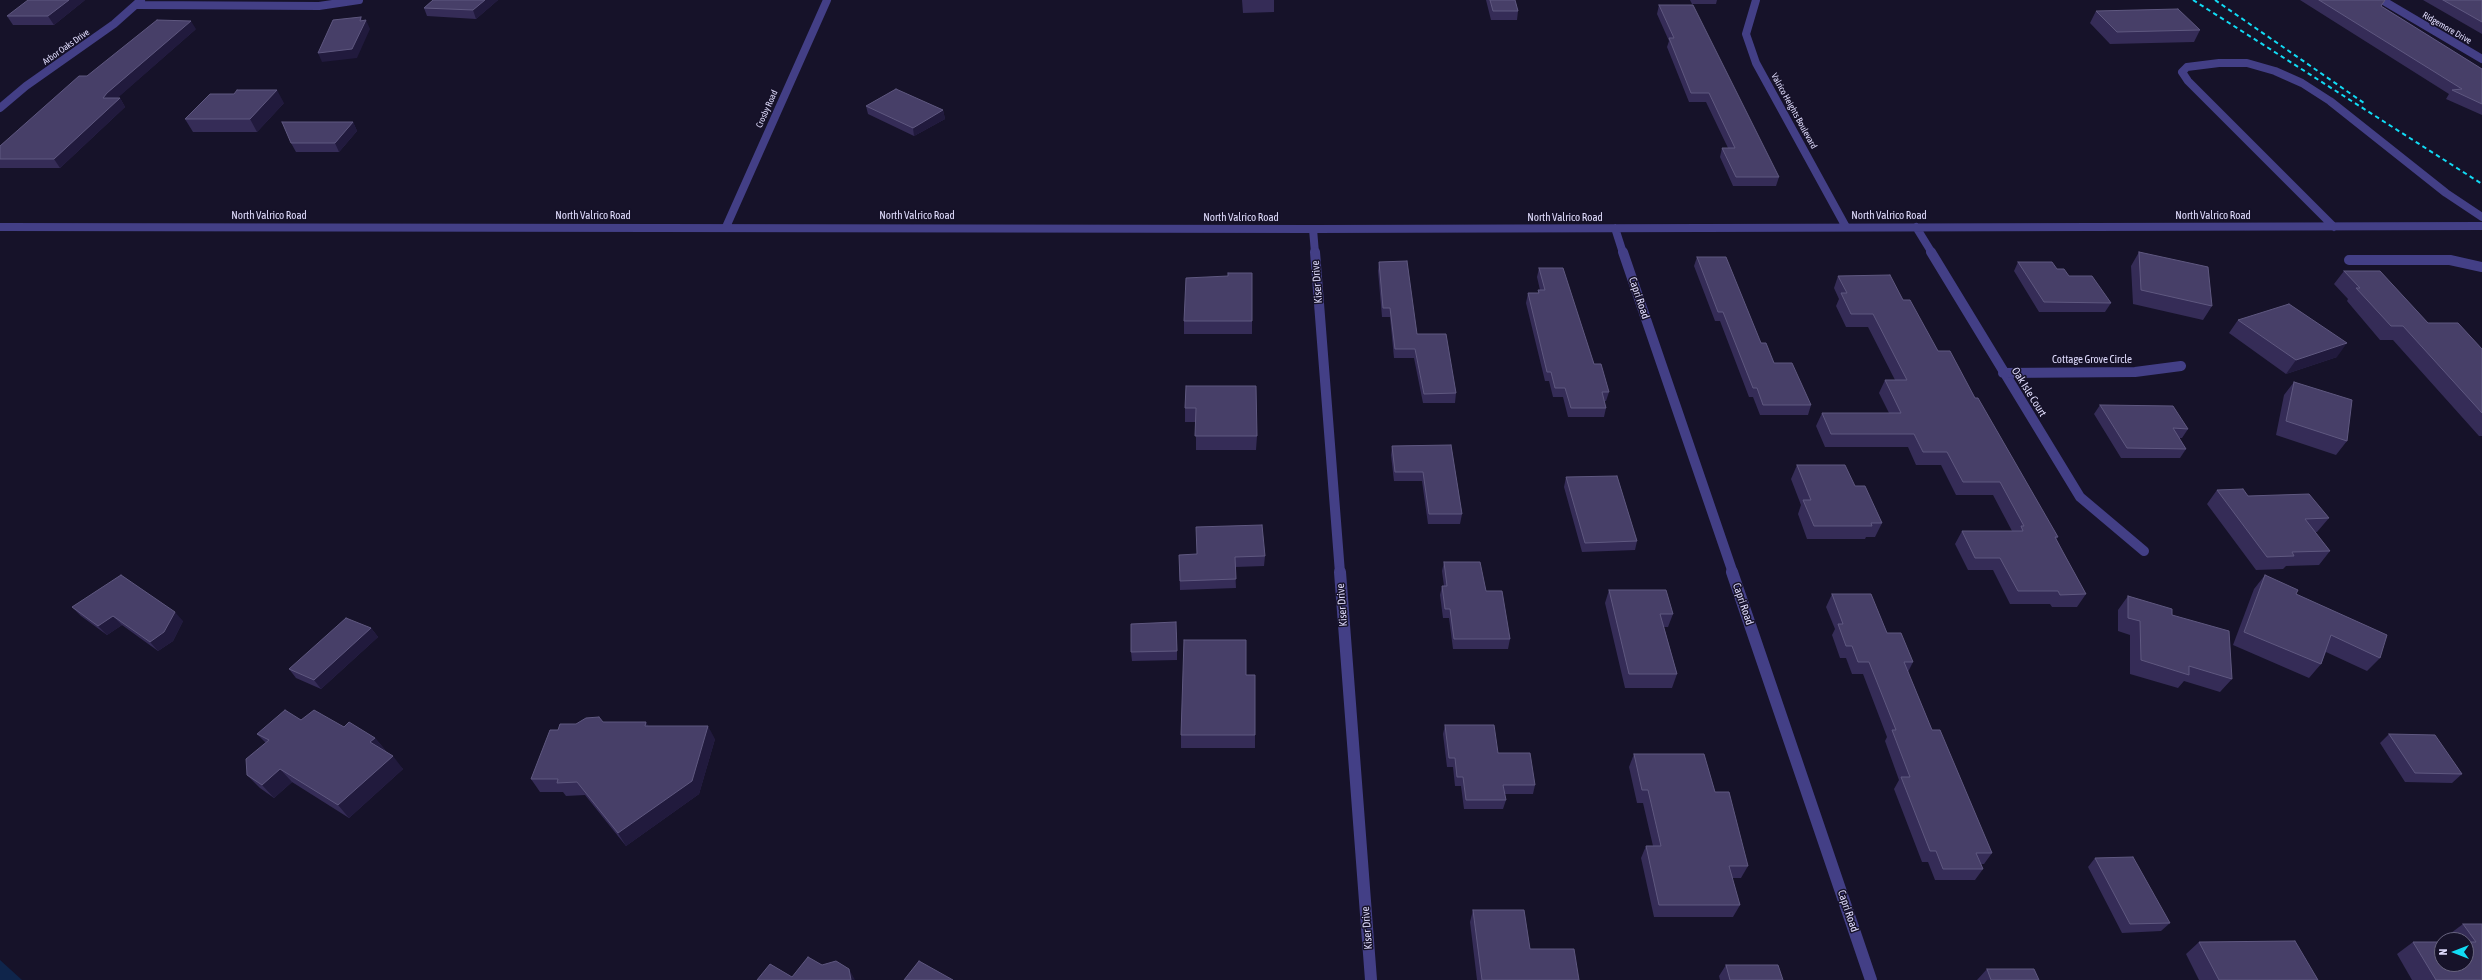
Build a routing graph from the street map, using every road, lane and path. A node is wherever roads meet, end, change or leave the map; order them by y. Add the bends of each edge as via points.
1 (359, 0) edge
2 (827, 0) edge
3 (1756, 0) edge
4 (2382, 0) edge
5 (139, 2) edge
6 (2482, 59) edge
7 (0, 108) edge
8 (2482, 218) edge
9 (2482, 226) edge
10 (0, 227) edge
11 (726, 227) junction
12 (1846, 227) junction
13 (1916, 227) junction
14 (2334, 227) junction
15 (1615, 228) junction
16 (1313, 229) junction
17 (2349, 260) dead end
18 (2482, 267) edge
19 (2181, 366) dead end
20 (2003, 373) junction
21 (2144, 551) dead end
22 (1371, 980) edge
23 (1871, 980) edge

1 - 5 street via 319,6
2 - 11 street, Crosby Road
3 - 12 street, Valrico Heights Boulevard via 1746,34 1756,63
4 - 6 street, Ridgemore Drive
5 - 7 street, Arbor Oaks Drive via 114,24 26,86
8 - 14 street via 2446,193 2330,101 2302,83 2275,71 2247,63 2187,67 2182,72 2188,81
9 - 14 street, North Valrico Road
10 - 11 street, North Valrico Road
11 - 16 street, North Valrico Road
12 - 13 street, North Valrico Road
12 - 15 street, North Valrico Road
13 - 14 street, North Valrico Road
13 - 20 street, Oak Isle Court
15 - 16 street, North Valrico Road
15 - 23 street, Capri Road
16 - 22 street, Kiser Drive
17 - 18 street via 2450,260
19 - 20 street, Cottage Grove Circle via 2135,372
20 - 21 street, Oak Isle Court via 2080,497

